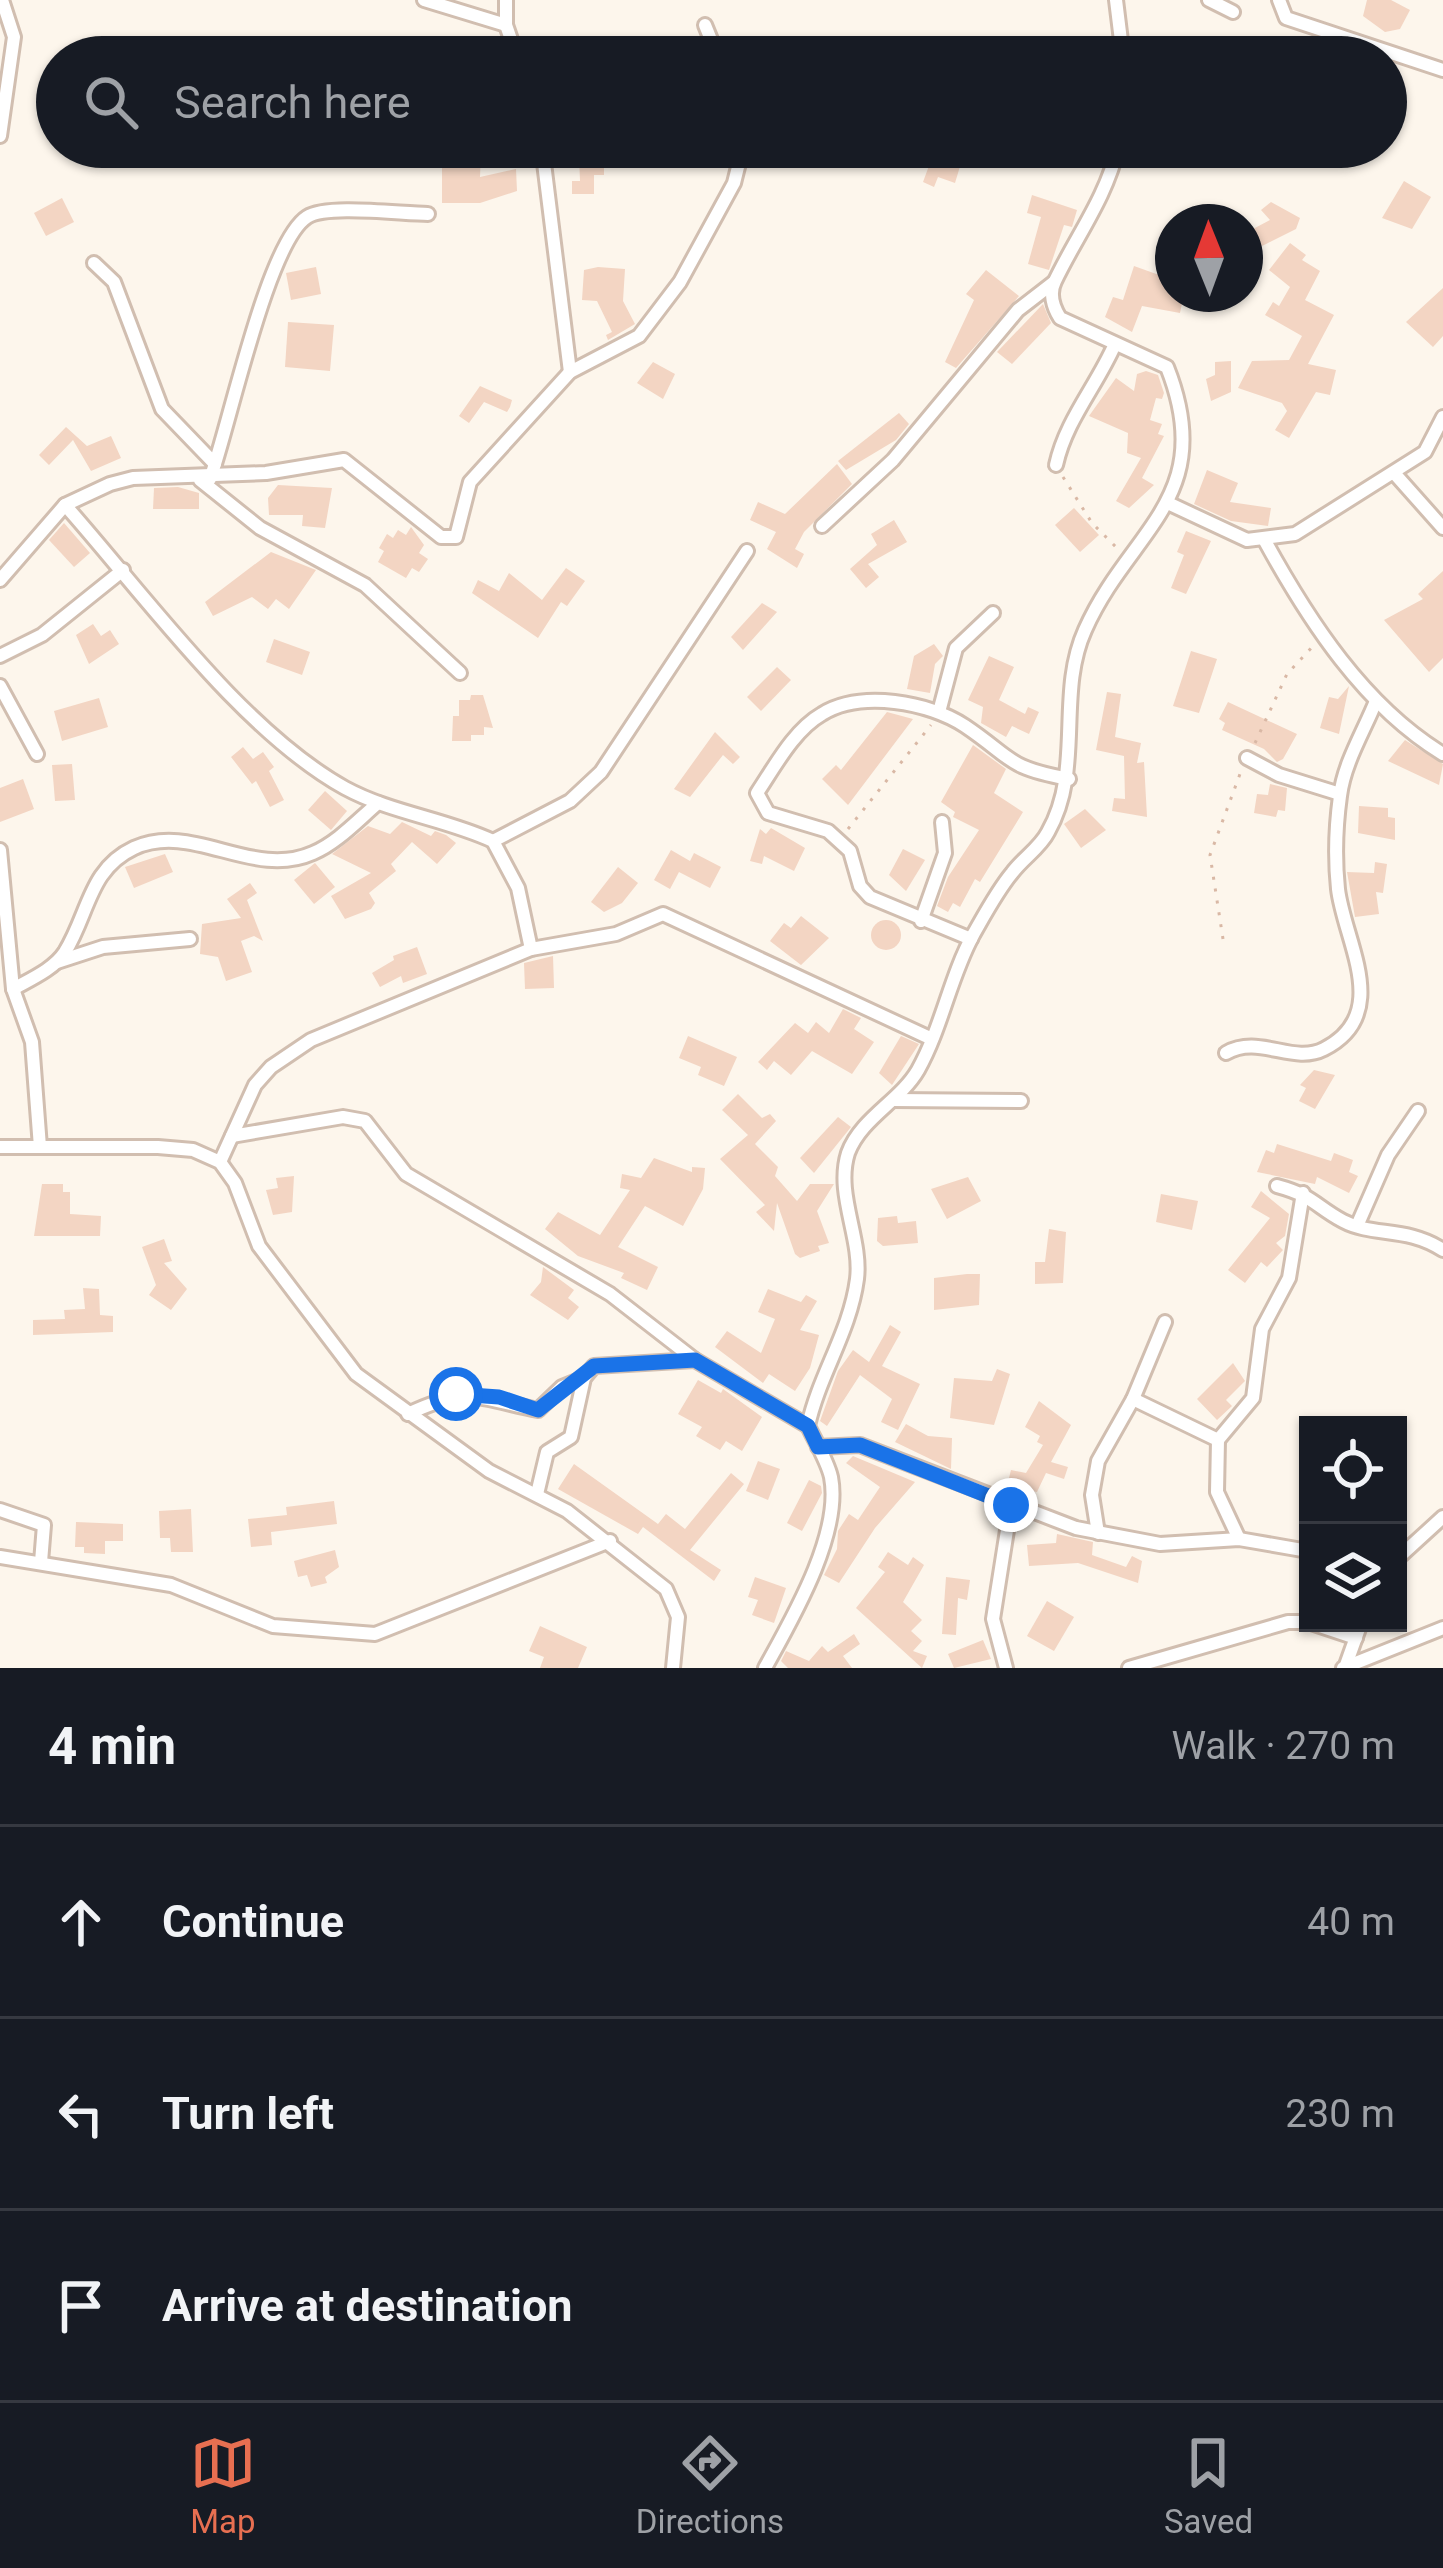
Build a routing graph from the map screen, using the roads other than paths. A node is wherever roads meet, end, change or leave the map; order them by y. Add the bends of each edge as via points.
1 (2, 0) edge
2 (424, 0) edge
3 (506, 0) edge
4 (1116, 0) edge
5 (1209, 0) edge
6 (1279, 0) edge
7 (1233, 12) dead end
8 (705, 25) dead end
9 (506, 26) junction
10 (510, 36) edge
11 (709, 36) edge
12 (1121, 36) edge
13 (1343, 36) edge
14 (1407, 56) edge
15 (1442, 67) edge
16 (0, 136) edge
17 (545, 168) edge
18 (735, 168) edge
19 (1111, 168) edge
20 (428, 214) dead end
21 (94, 263) dead end
22 (1053, 284) junction
23 (1115, 344) junction
24 (570, 372) junction
25 (1443, 417) edge
26 (215, 464) junction
27 (1056, 466) road end
28 (1395, 474) junction
29 (205, 479) junction
30 (1170, 504) junction
31 (65, 505) junction
32 (822, 526) dead end
33 (1443, 528) edge
34 (1264, 542) junction
35 (747, 551) dead end
36 (123, 570) junction
37 (0, 580) edge
38 (993, 614) dead end
39 (0, 656) edge
40 (460, 674) dead end
41 (0, 686) edge
42 (1376, 700) junction
43 (939, 712) junction
44 (38, 754) dead end
45 (1443, 754) edge
46 (1246, 758) road end
47 (1070, 779) junction
48 (1340, 794) junction
49 (378, 803) junction
50 (942, 821) dead end
51 (493, 841) junction
52 (0, 850) edge
53 (921, 920) junction
54 (190, 939) dead end
55 (971, 939) junction
56 (531, 949) junction
57 (56, 963) junction
58 (13, 989) junction
59 (0, 1007) edge
60 (16, 1009) junction
61 (932, 1039) junction
62 (1226, 1053) dead end
63 (892, 1100) junction
64 (1021, 1101) dead end
65 (1418, 1111) dead end
66 (232, 1136) junction
67 (0, 1147) edge
68 (40, 1147) junction
69 (220, 1162) junction
70 (1277, 1186) dead end
71 (1303, 1193) junction
72 (1357, 1226) junction
73 (1443, 1250) edge
74 (1166, 1322) dead end
75 (695, 1360) junction
76 (584, 1378) junction
77 (1133, 1400) junction
78 (408, 1414) junction
79 (808, 1426) junction
80 (1218, 1440) junction
81 (818, 1447) junction
82 (537, 1495) junction
83 (1011, 1505) junction
84 (0, 1510) edge
85 (1443, 1517) edge
86 (1098, 1533) junction
87 (1239, 1539) junction
88 (610, 1541) junction
89 (1299, 1549) edge
90 (1407, 1550) edge
91 (0, 1557) edge
92 (40, 1562) junction
93 (1299, 1623) edge
94 (1443, 1628) edge
95 (1337, 1632) edge
96 (1358, 1632) edge
97 (1356, 1638) junction
98 (767, 1667) edge
99 (1344, 1667) edge
100 (674, 1668) edge
101 (1006, 1668) edge
102 (1130, 1668) edge

1 - 16 street via 14,37
2 - 9 street
3 - 9 street
4 - 12 street
5 - 7 street
6 - 13 street via 1286,18
8 - 11 street
9 - 10 street
14 - 15 street
17 - 24 street
18 - 24 street via 716,222 639,336
19 - 22 street via 1093,219
20 - 26 street via 307,217 264,299
21 - 26 street via 114,282 162,409
22 - 23 street via 1060,318
22 - 32 street via 1018,310 893,460
23 - 27 street via 1064,431
23 - 30 street via 1171,376 1181,465
24 - 29 street via 470,482 456,537 441,537 344,460
25 - 28 street via 1425,452
26 - 29 street
28 - 33 street
28 - 34 street via 1295,534
29 - 31 street via 133,478
29 - 40 street via 260,528 364,585
30 - 34 street
30 - 47 street via 1090,618 1073,656
31 - 36 street
31 - 37 street
34 - 42 street
35 - 51 street via 601,772 570,801
36 - 39 street via 42,635
36 - 49 street via 276,737 309,766
38 - 43 street via 956,648
41 - 44 street
42 - 45 street
42 - 48 street
43 - 47 street via 1023,770
43 - 53 street via 896,703 818,715 758,793 768,813 839,840 870,897
46 - 48 street
47 - 55 street via 1046,836
48 - 62 street via 1337,887 1364,985 1357,1010 1322,1051 1247,1043
49 - 51 street
49 - 57 street via 309,856 247,858 182,838 133,848 96,880
50 - 53 street via 944,859
51 - 56 street via 518,888
52 - 58 street
53 - 55 street
54 - 57 street via 103,947
55 - 61 street
56 - 61 street via 616,934 670,914
56 - 66 street via 289,1053 255,1084
57 - 58 street
58 - 60 street
59 - 60 street
60 - 68 street via 32,1042
61 - 63 street
63 - 64 street
63 - 79 street via 848,1154 857,1280
65 - 72 street
66 - 69 street
66 - 75 street via 343,1117 365,1121 406,1174 610,1294
67 - 68 street
68 - 69 street via 158,1147
69 - 78 street via 259,1246 335,1354
70 - 71 street
71 - 72 street
71 - 80 street via 1293,1266 1262,1329 1253,1398
72 - 73 street via 1412,1233
74 - 77 street
75 - 76 street via 616,1360
75 - 79 street
76 - 78 street via 538,1410 456,1394
76 - 82 street via 571,1437 550,1447
77 - 80 street
77 - 86 street via 1098,1461
78 - 82 street
79 - 81 street
80 - 87 street via 1217,1492
81 - 83 street via 860,1445
81 - 98 street via 831,1502 817,1563
82 - 88 street
83 - 86 street
83 - 101 street via 993,1619
84 - 92 street via 44,1525
85 - 90 street
86 - 87 street via 1160,1544
87 - 89 street
88 - 92 street via 375,1634 273,1626 171,1585
88 - 100 street via 674,1604
91 - 92 street
93 - 102 street
94 - 99 street
95 - 97 street
96 - 97 street
97 - 99 street

